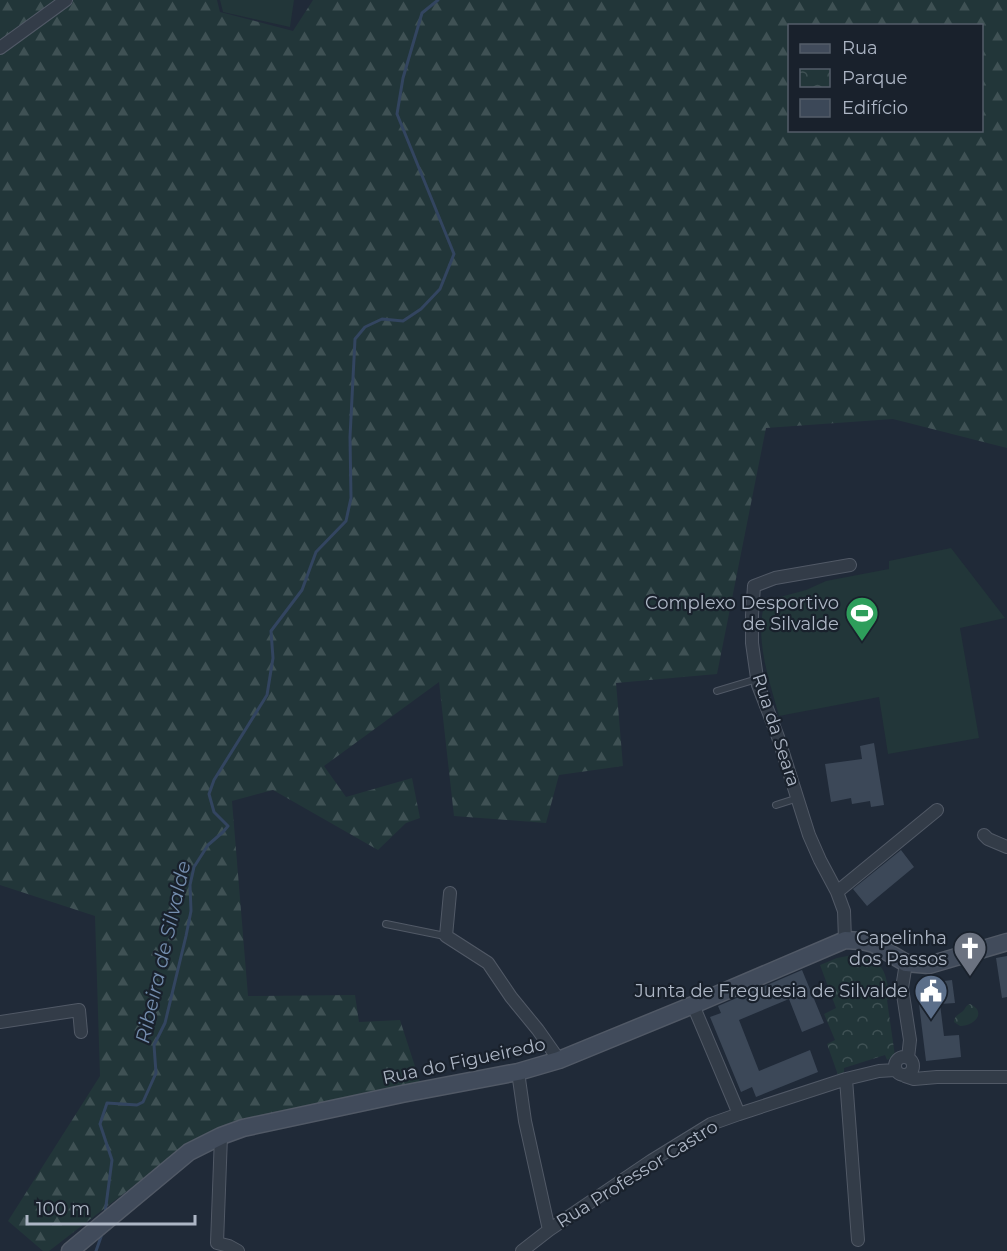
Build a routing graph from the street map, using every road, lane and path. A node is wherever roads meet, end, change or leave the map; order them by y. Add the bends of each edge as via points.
1 (66, 0) edge
2 (0, 48) edge
3 (850, 565) dead end
4 (757, 679) junction
5 (717, 691) dead end
6 (798, 798) junction
7 (776, 805) dead end
8 (937, 810) dead end
9 (984, 835) dead end
10 (1007, 847) edge
11 (837, 892) junction
12 (450, 893) dead end
13 (386, 924) dead end
14 (446, 936) junction
15 (845, 940) junction
16 (1007, 942) edge
17 (906, 963) junction
18 (693, 1005) junction
19 (0, 1022) edge
20 (81, 1032) dead end
21 (559, 1060) junction
22 (911, 1061) junction
23 (518, 1072) junction
24 (900, 1073) junction
25 (938, 1077) junction
26 (1007, 1077) edge
27 (846, 1079) junction
28 (739, 1114) junction
29 (221, 1136) junction
30 (549, 1230) junction
31 (858, 1240) dead end
32 (214, 1247) edge
33 (70, 1251) edge
34 (238, 1251) edge
35 (522, 1251) edge

1 - 2 street
3 - 4 street, Rua da Seara via 775,578 754,586 752,643
4 - 5 lane
4 - 6 street, Rua da Seara
6 - 7 lane
6 - 11 street, Rua da Seara via 809,835
8 - 11 street
9 - 10 street
11 - 15 street, Rua da Seara via 844,911
12 - 14 street
13 - 14 lane
14 - 21 street via 488,963
15 - 17 main road via 874,944
15 - 18 main road, Rua do Figueiredo
16 - 17 main road via 929,965
17 - 22 street via 902,988
18 - 21 main road, Rua do Figueiredo
18 - 28 street
19 - 20 street via 79,1010
21 - 23 main road, Rua do Figueiredo
22 - 24 street via 910,1073
22 - 24 street via 902,1057 896,1061
22 - 25 street
23 - 29 main road, Rua do Figueiredo via 243,1128
23 - 30 street
24 - 25 street, Rua Professor Castro via 914,1079
24 - 27 street, Rua Professor Castro via 879,1071
25 - 26 street, Rua Professor Castro
27 - 28 street, Rua Professor Castro
27 - 31 street
28 - 30 street, Rua Professor Castro via 682,1141
29 - 32 street
29 - 33 main road, Rua do Figueiredo via 189,1152
30 - 35 street, Rua Professor Castro
32 - 34 street via 229,1246

